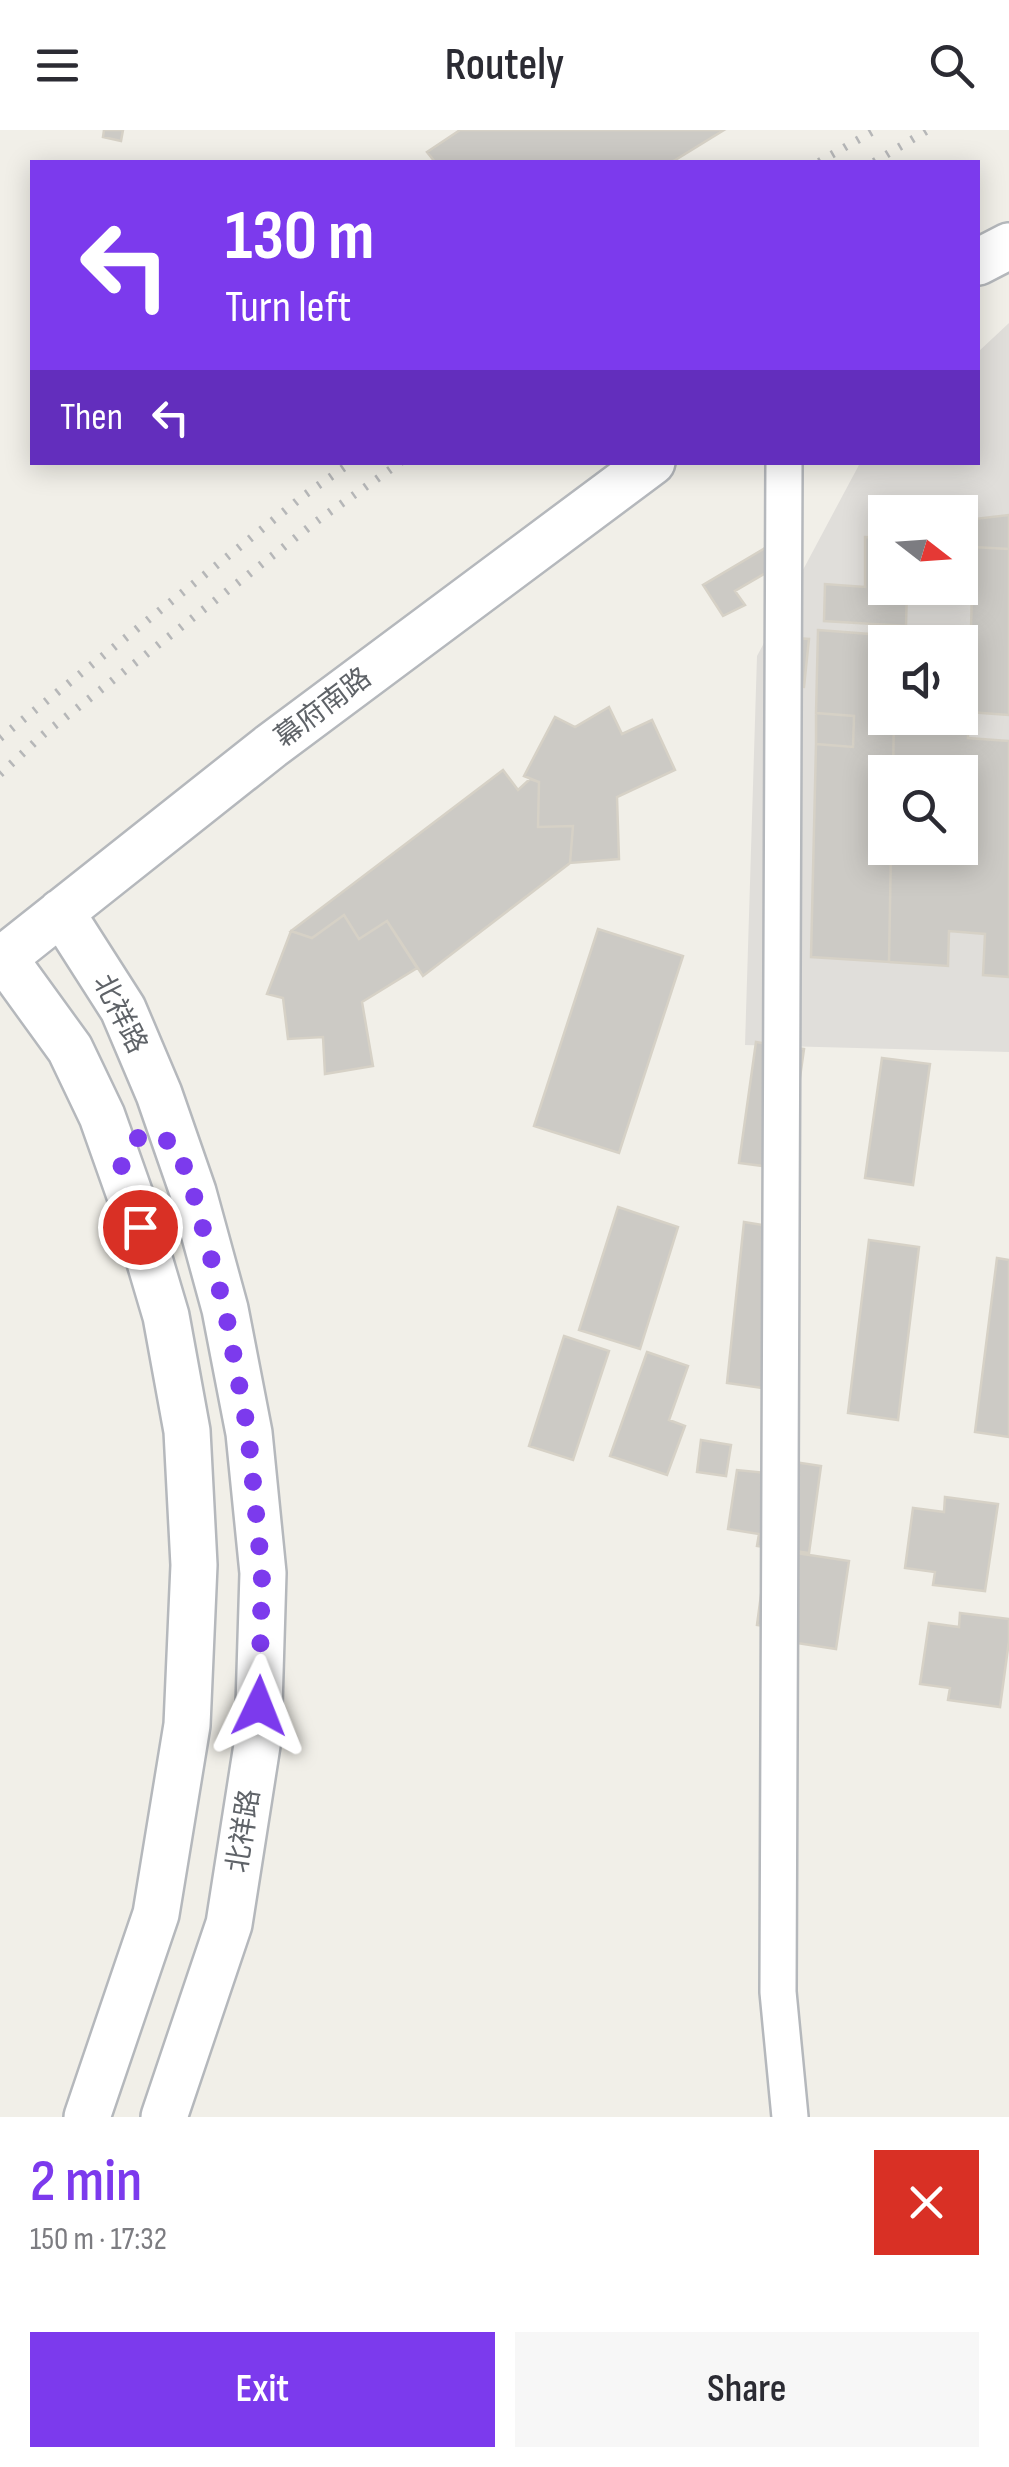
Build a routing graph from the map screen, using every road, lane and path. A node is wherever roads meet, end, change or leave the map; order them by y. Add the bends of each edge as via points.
1 (1009, 246) edge
2 (980, 261) edge
3 (648, 465) edge
4 (784, 465) edge
5 (61, 912) junction
6 (2, 959) edge
7 (177, 1146) junction
8 (120, 1169) junction
9 (87, 2117) edge
10 (164, 2117) edge
11 (790, 2117) edge

1 - 2 street
3 - 5 street, 幕府南路
4 - 11 street via 778,1992
5 - 6 street, 幕府南路
5 - 7 street, 北祥路 via 123,1009
6 - 8 street via 70,1049
7 - 8 street via 141,1134
7 - 10 street, 北祥路 via 225,1309 248,1432 262,1573 258,1739 229,1924
8 - 9 street via 166,1316 187,1431 194,1565 187,1725 156,1914

